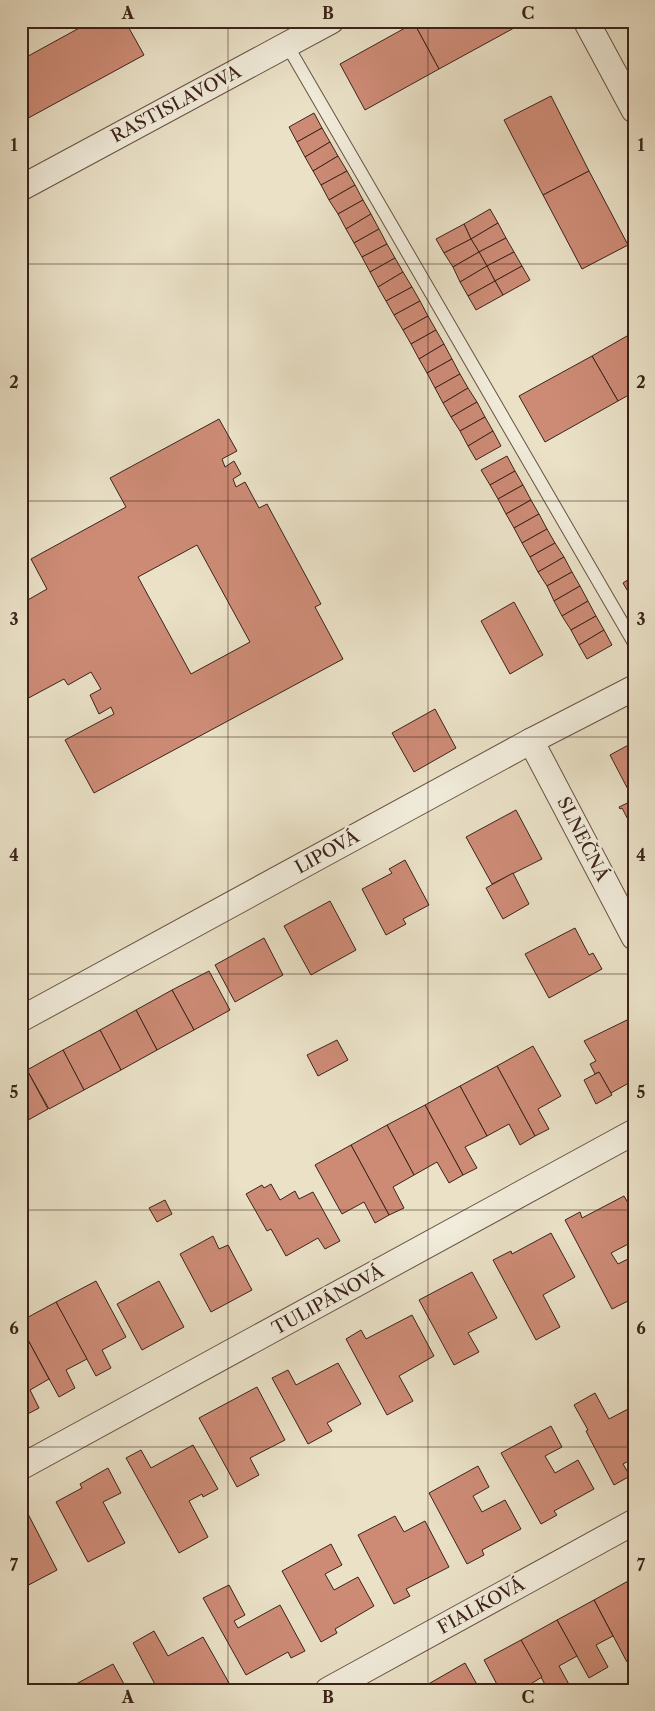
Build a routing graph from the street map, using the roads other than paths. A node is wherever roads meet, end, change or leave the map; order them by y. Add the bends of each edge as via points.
1 (331, 21) edge
2 (586, 21) edge
3 (287, 45) junction
4 (634, 110) edge
5 (21, 188) edge
6 (634, 643) edge
7 (634, 688) edge
8 (531, 741) junction
9 (634, 938) edge
10 (21, 1019) edge
11 (634, 1132) edge
12 (21, 1467) edge
13 (634, 1522) edge
14 (328, 1690) edge

1 - 3 street, RASTISLAVOVA
2 - 4 street
3 - 5 street, RASTISLAVOVA
3 - 6 lane
7 - 8 street, LIPOVÁ
8 - 9 street, SLNEČNÁ
8 - 10 street, LIPOVÁ
11 - 12 street, TULIPÁNOVÁ
13 - 14 street, FIALKOVÁ

